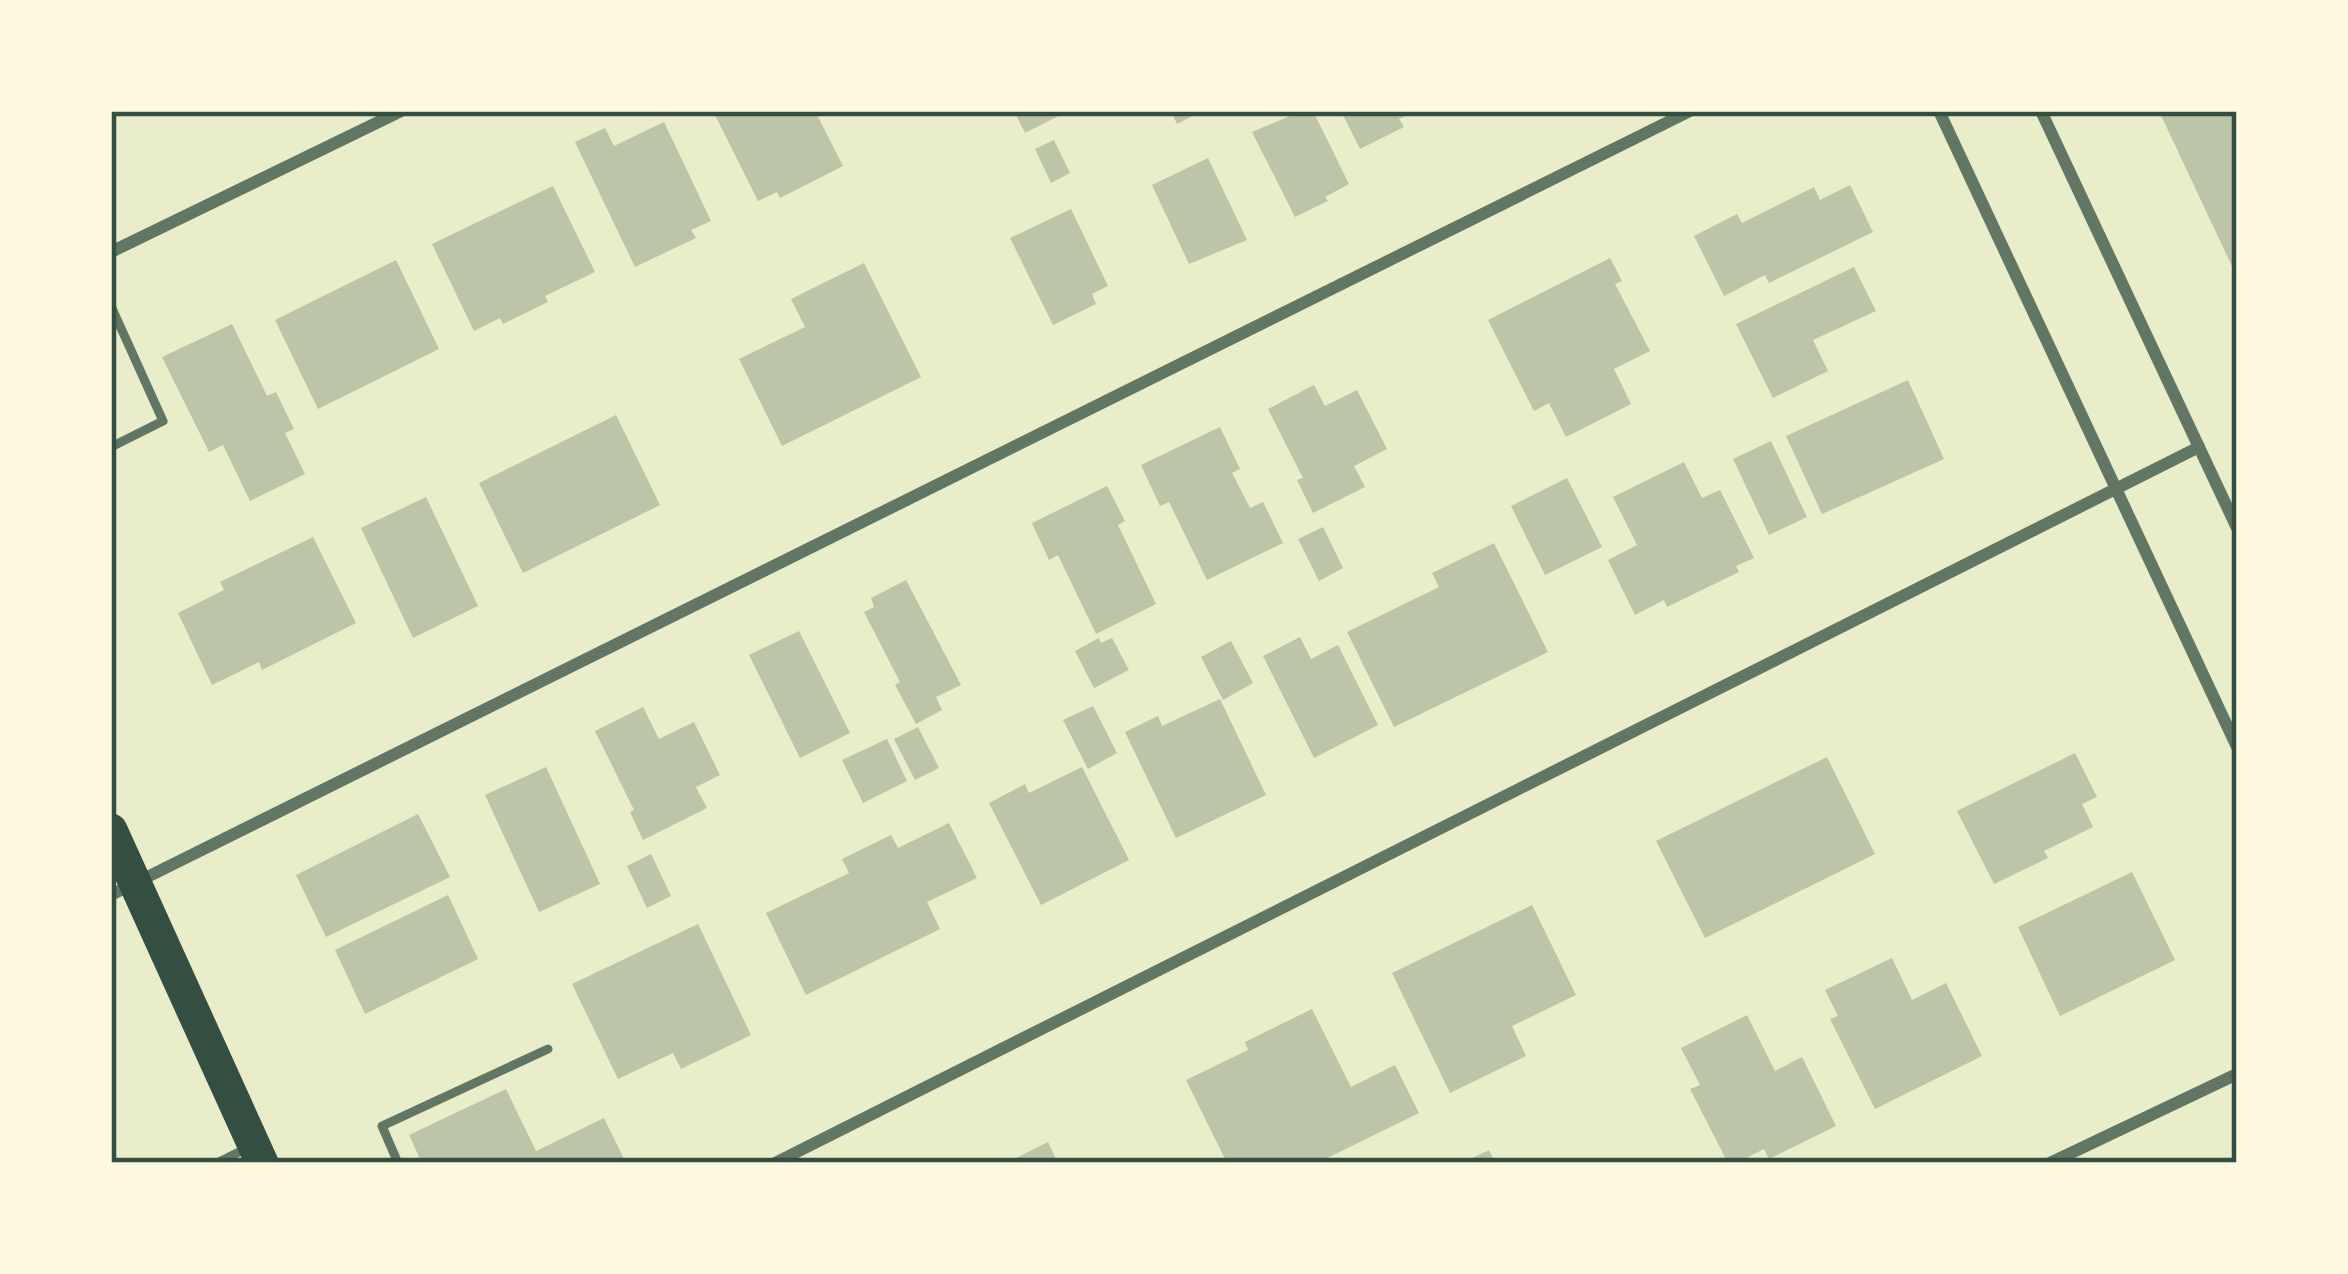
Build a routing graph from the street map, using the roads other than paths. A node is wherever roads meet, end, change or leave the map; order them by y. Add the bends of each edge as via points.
1 (401, 111) edge
2 (1690, 111) edge
3 (1940, 111) edge
4 (2042, 111) edge
5 (111, 252) edge
6 (111, 306) edge
7 (2199, 446) junction
8 (111, 447) edge
9 (2116, 489) junction
10 (2237, 528) edge
11 (2237, 747) edge
12 (111, 830) edge
13 (123, 889) edge
14 (548, 1049) dead end
15 (2237, 1074) edge
16 (258, 1154) edge
17 (217, 1163) edge
18 (398, 1163) edge
19 (775, 1163) edge
20 (2050, 1163) edge

1 - 5 street
2 - 13 street
3 - 9 street
4 - 7 street
6 - 8 lane via 163,421
7 - 9 street
7 - 10 street
9 - 11 street
9 - 19 street
12 - 13 highway
13 - 16 highway
14 - 18 lane via 382,1126
15 - 20 street
16 - 17 lane

